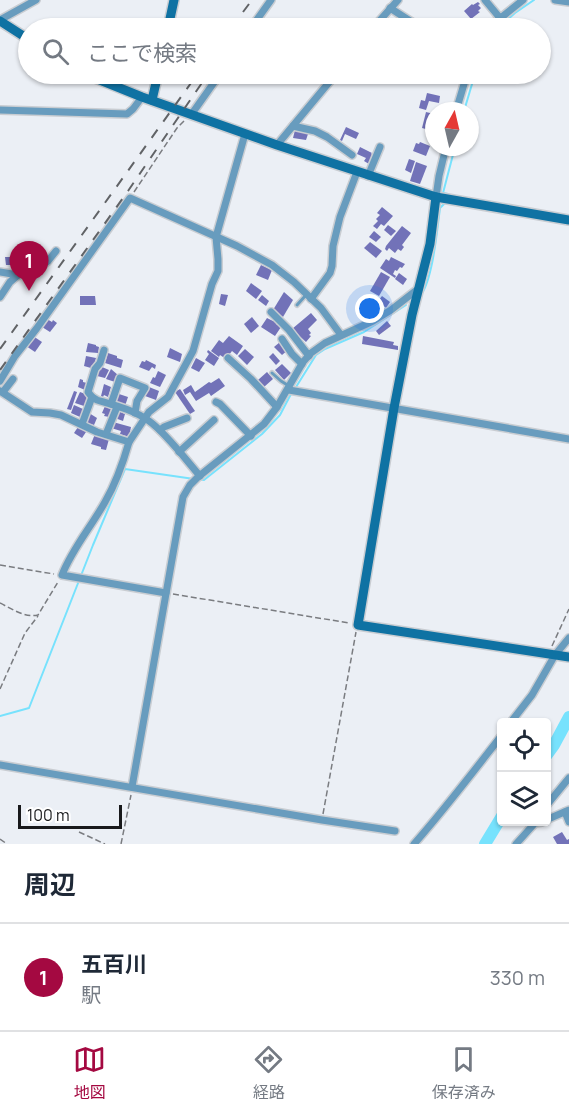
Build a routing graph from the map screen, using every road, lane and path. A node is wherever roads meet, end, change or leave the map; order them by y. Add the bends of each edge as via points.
1 (36, 0) edge
2 (174, 0) edge
3 (271, 0) edge
4 (398, 0) edge
5 (485, 0) edge
6 (524, 0) edge
7 (555, 0) edge
8 (569, 2) edge
9 (390, 8) junction
10 (170, 18) edge
11 (258, 18) edge
12 (382, 18) edge
13 (406, 18) edge
14 (500, 18) joint
15 (0, 21) edge
16 (18, 33) edge
17 (110, 84) edge
18 (156, 84) edge
19 (213, 84) edge
20 (328, 84) edge
21 (464, 84) edge
22 (142, 97) junction
23 (152, 100) junction
24 (459, 102) edge
25 (0, 110) edge
26 (191, 115) junction
27 (293, 126) junction
28 (245, 134) junction
29 (277, 146) junction
30 (380, 147) dead end
31 (352, 155) dead end
32 (444, 156) edge
33 (357, 172) junction
34 (368, 176) junction
35 (436, 197) junction
36 (130, 198) junction
37 (569, 220) edge
38 (216, 237) junction
39 (56, 250) dead end
40 (0, 272) edge
41 (18, 275) junction
42 (418, 289) junction
43 (309, 296) junction
44 (0, 297) edge
45 (297, 305) dead end
46 (271, 312) dead end
47 (341, 336) junction
48 (282, 339) dead end
49 (104, 350) dead end
50 (309, 356) junction
51 (228, 358) dead end
52 (302, 364) junction
53 (272, 373) dead end
54 (13, 379) dead end
55 (0, 381) edge
56 (289, 388) junction
57 (1, 392) edge
58 (92, 397) junction
59 (216, 402) dead end
60 (114, 405) junction
61 (277, 407) junction
62 (394, 408) junction
63 (135, 413) junction
64 (145, 418) junction
65 (187, 418) dead end
66 (214, 420) dead end
67 (82, 424) junction
68 (160, 430) junction
69 (106, 434) junction
70 (251, 436) junction
71 (569, 439) edge
72 (129, 442) junction
73 (179, 452) junction
74 (199, 477) junction
75 (0, 565) edge
76 (63, 575) junction
77 (166, 593) junction
78 (0, 603) edge
79 (569, 609) edge
80 (39, 615) junction
81 (358, 625) junction
82 (569, 638) edge
83 (558, 655) edge
84 (0, 689) edge
85 (515, 718) edge
86 (497, 740) edge
87 (0, 765) edge
88 (569, 778) edge
89 (132, 788) junction
90 (551, 800) edge
91 (567, 811) edge
92 (551, 818) edge
93 (322, 820) junction
94 (569, 822) edge
95 (534, 826) edge
96 (395, 831) dead end
97 (79, 832) dead end
98 (0, 838) edge
99 (7, 844) edge
100 (105, 844) edge
101 (121, 844) edge
102 (414, 844) edge
103 (516, 844) edge

1 - 15 street
2 - 10 street
3 - 11 street
4 - 9 street
5 - 14 street
6 - 14 street
7 - 8 street
9 - 12 street
9 - 13 street
15 - 16 street
17 - 22 street
18 - 23 street
19 - 26 street
20 - 27 street
21 - 24 street
22 - 23 street
22 - 25 street via 127,114
23 - 26 street
26 - 28 street
26 - 36 path via 177,128
27 - 29 street
27 - 31 street via 315,131
28 - 29 street
28 - 38 street
29 - 33 street
30 - 34 street
32 - 35 street
33 - 34 street
33 - 43 street via 340,217 330,273
34 - 35 street
35 - 37 street
35 - 42 street
36 - 38 street
36 - 55 street
38 - 43 street via 272,265
38 - 64 street via 218,271 193,351 168,397
39 - 41 street via 42,265
40 - 41 street
41 - 44 street
42 - 47 street via 373,321
42 - 62 street
43 - 45 lane
43 - 47 street
46 - 50 street
47 - 50 street
48 - 52 street
49 - 58 street via 88,392
50 - 52 street
51 - 61 street
52 - 56 street
53 - 56 lane
54 - 57 street
56 - 61 street
56 - 62 street
57 - 67 street via 32,412 56,414
58 - 60 street
58 - 67 street
59 - 70 street
60 - 63 street
60 - 63 street via 120,378 145,388
60 - 69 street
61 - 70 street
62 - 71 street
62 - 81 street
63 - 64 street
64 - 68 street
64 - 72 street
65 - 68 street
66 - 73 street
67 - 69 street
68 - 73 street
69 - 72 street
70 - 74 street
72 - 76 street via 112,489
73 - 74 street
74 - 77 street via 183,497
75 - 76 path
76 - 77 street
76 - 80 path
77 - 81 path
77 - 89 street
78 - 80 path via 24,614
79 - 83 path
80 - 84 path via 25,633
81 - 83 street
81 - 93 path
82 - 83 street
83 - 85 street
86 - 102 street
87 - 89 street
88 - 90 street
89 - 93 street
89 - 101 path
91 - 92 street
91 - 94 street
93 - 96 street
95 - 103 street
97 - 100 path
98 - 99 path

